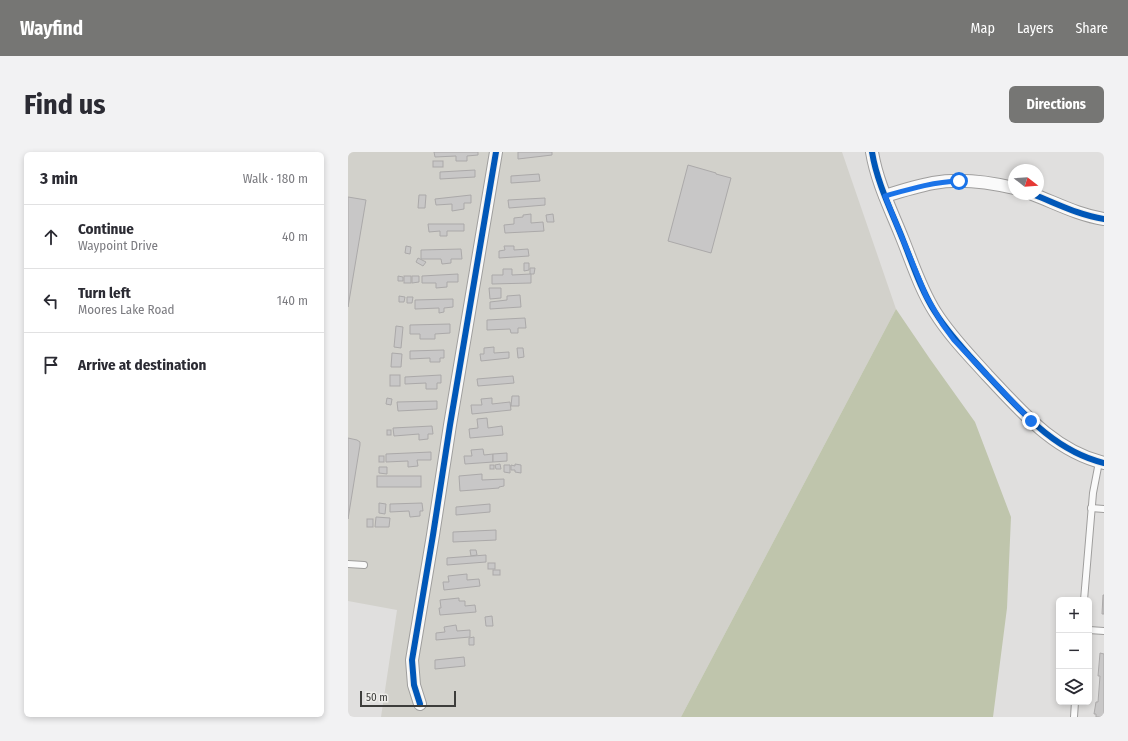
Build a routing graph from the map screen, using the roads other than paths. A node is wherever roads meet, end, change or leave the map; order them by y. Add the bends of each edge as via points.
1 (496, 152) edge
2 (872, 152) edge
3 (1008, 187) edge
4 (885, 196) junction
5 (1044, 199) edge
6 (1104, 219) edge
7 (1102, 462) edge
8 (1092, 508) junction
9 (1104, 509) edge
10 (348, 564) edge
11 (364, 565) dead end
12 (1084, 597) edge
13 (1092, 630) edge
14 (1104, 631) edge
15 (420, 704) dead end
16 (1075, 705) edge
17 (1074, 717) edge

1 - 15 street via 412,660 414,685
2 - 4 street
3 - 4 street via 947,181
4 - 7 street via 926,296 954,340 1045,433 1077,453
5 - 6 street via 1076,212
7 - 8 lane via 1094,486
8 - 9 lane
8 - 12 lane
10 - 11 lane
13 - 14 lane
16 - 17 lane

